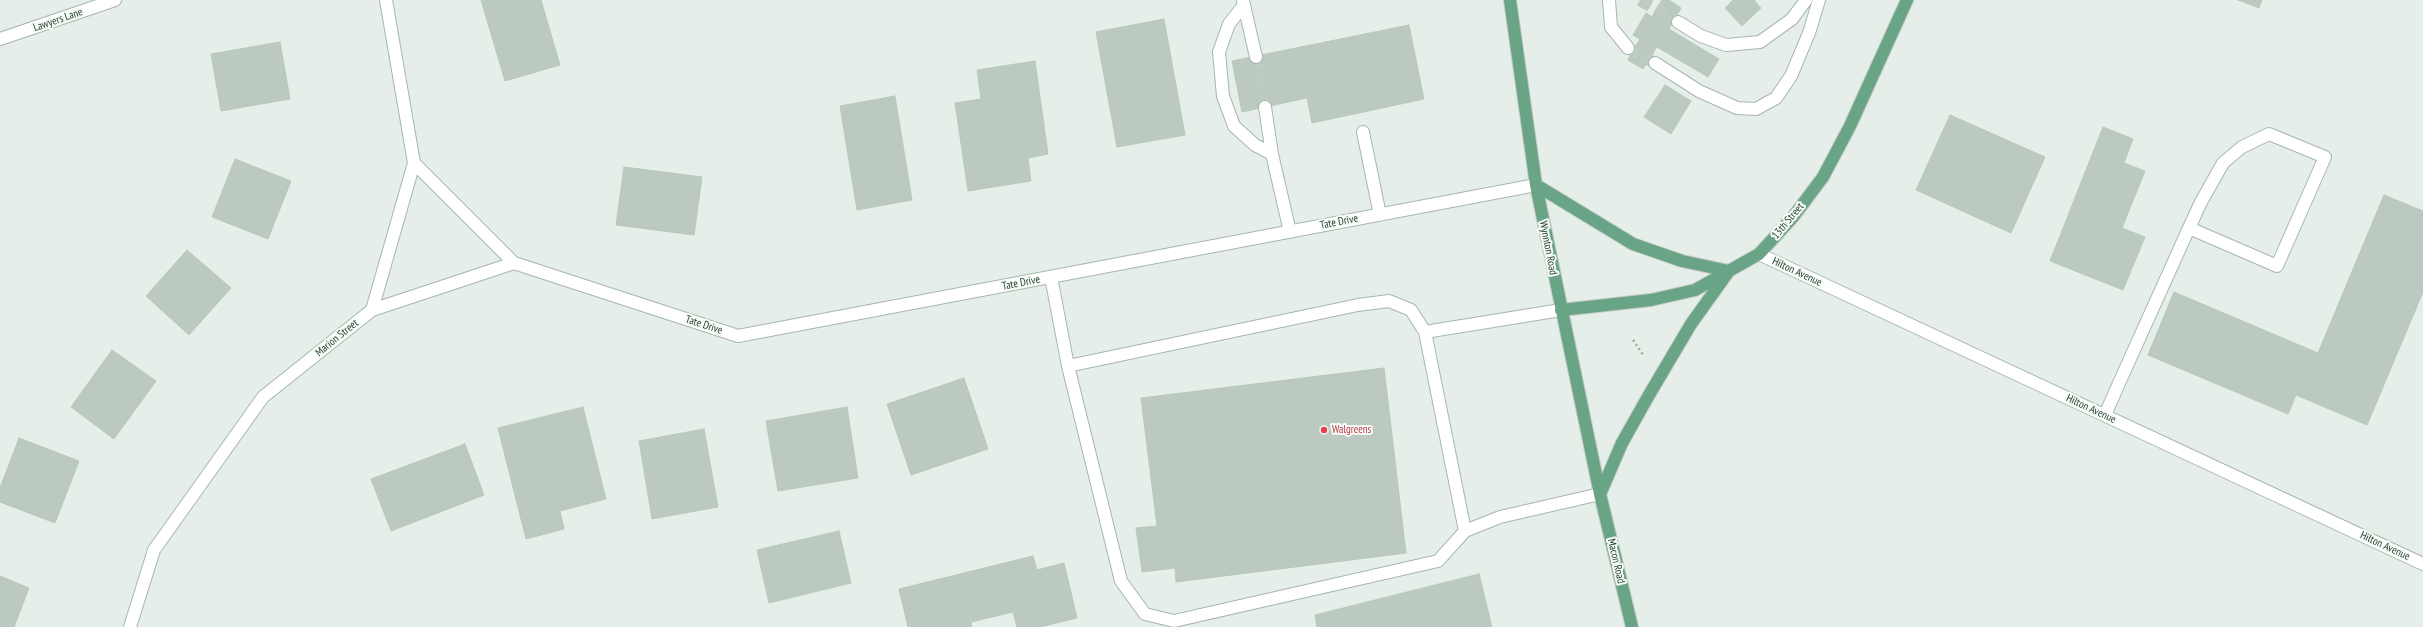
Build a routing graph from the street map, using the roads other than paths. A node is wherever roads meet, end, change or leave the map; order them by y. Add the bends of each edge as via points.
1 (116, 0) edge
2 (386, 0) edge
3 (1510, 0) edge
4 (1609, 0) edge
5 (1806, 0) edge
6 (1819, 0) edge
7 (1907, 0) edge
8 (1243, 2) edge
9 (1678, 22) tunnel mouth
10 (0, 39) edge
11 (1628, 48) tunnel mouth
12 (1256, 57) tunnel mouth
13 (1655, 64) tunnel mouth
14 (1265, 107) tunnel mouth
15 (1363, 132) dead end
16 (1272, 154) junction
17 (414, 163) junction
18 (1536, 185) junction
19 (1380, 215) junction
20 (2189, 228) junction
21 (1290, 232) junction
22 (1759, 254) junction
23 (514, 263) junction
24 (1729, 271) junction
25 (1051, 277) junction
26 (372, 310) junction
27 (1561, 310) junction
28 (1425, 332) junction
29 (1068, 366) junction
30 (2105, 415) junction
31 (1600, 494) junction
32 (1465, 531) junction
33 (2423, 564) edge
34 (130, 627) edge
35 (1632, 627) edge

1 - 10 street, Lawyers Lane
2 - 17 street
3 - 18 main road, Wynnton Road
4 - 11 street via 1611,27
5 - 9 street via 1792,19 1760,42 1726,45 1701,36
6 - 13 street via 1809,33 1791,76 1776,98 1756,109 1737,108 1699,91
7 - 22 main road, 13th Street via 1850,126 1823,177 1793,217
8 - 12 street
8 - 16 street via 1229,24 1219,52 1224,96 1234,126 1255,145
14 - 16 street
15 - 19 street
16 - 21 street
17 - 23 street, Tate Drive
17 - 26 street
18 - 19 street, Tate Drive
18 - 24 main road via 1633,244 1682,261
18 - 27 main road, Wynnton Road
19 - 21 street, Tate Drive
20 - 20 street via 2223,163 2242,147 2269,134 2325,157 2277,266
20 - 30 street
21 - 25 street, Tate Drive
22 - 24 main road, 13th Street
22 - 30 street, Hilton Avenue
23 - 25 street, Tate Drive via 738,336
23 - 26 street
24 - 27 main road, 13th Street via 1695,290 1651,300
24 - 31 main road via 1691,324 1649,395 1622,443
25 - 29 street
26 - 34 street, Marion Street via 263,397 154,550
27 - 28 street
27 - 31 main road, Wynnton Road
28 - 29 street via 1411,310 1389,301 1358,305
28 - 32 street
29 - 32 street via 1121,581 1145,614 1174,621 1438,561
30 - 33 street, Hilton Avenue
31 - 32 street via 1500,517
31 - 35 main road, Macon Road

